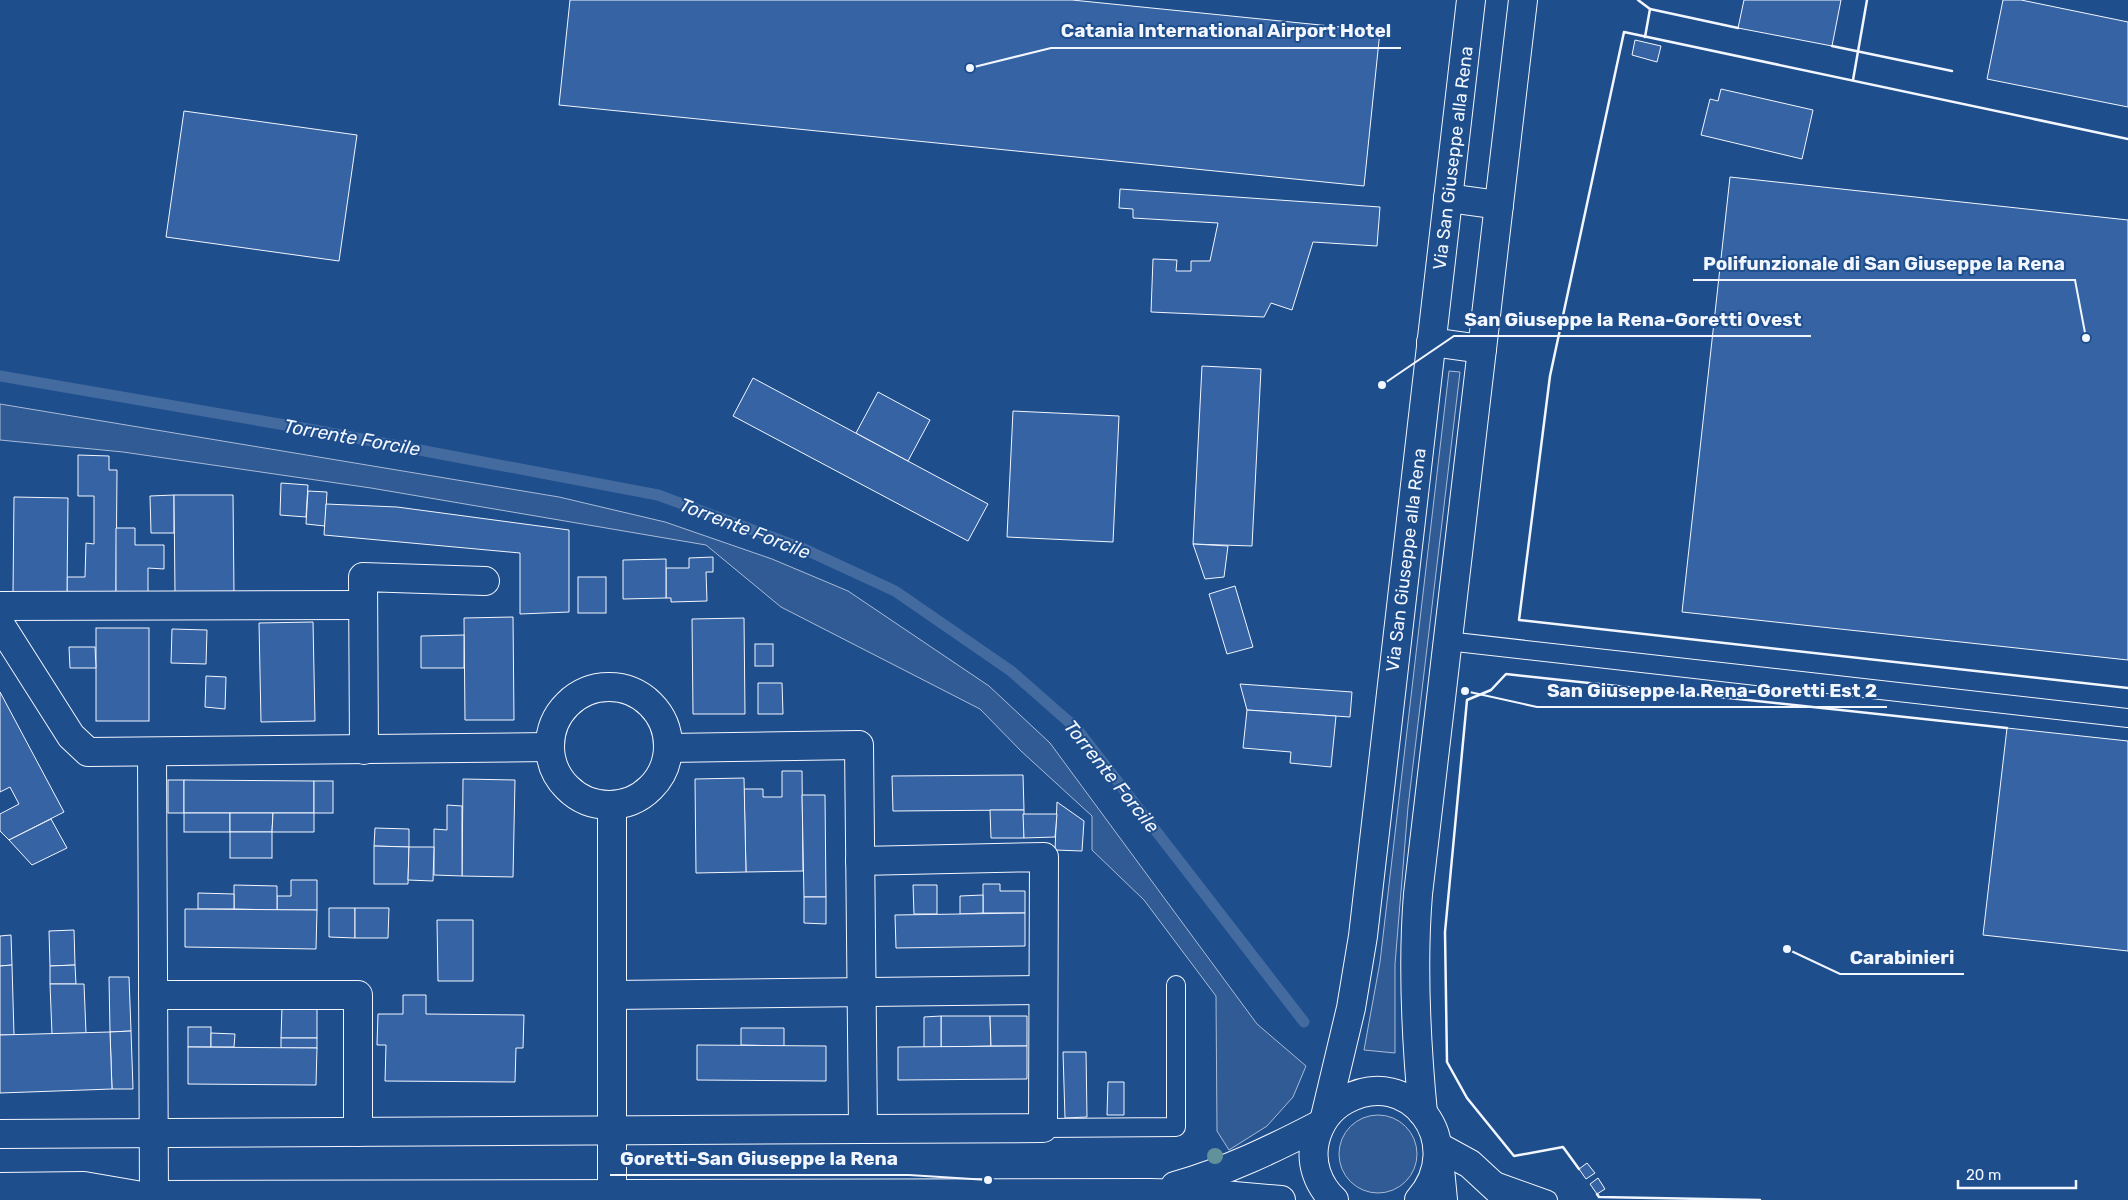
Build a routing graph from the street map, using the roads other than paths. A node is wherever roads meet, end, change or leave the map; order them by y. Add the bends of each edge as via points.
1 (1471, 0) edge
2 (1523, 0) edge
3 (1448, 198) junction
4 (1499, 204) junction
5 (1431, 342) junction
6 (1482, 349) junction
7 (485, 581) dead end
8 (363, 605) junction
9 (0, 606) edge
10 (0, 624) edge
11 (1446, 641) junction
12 (2128, 718) edge
13 (550, 748) junction
14 (669, 748) junction
15 (364, 750) junction
16 (152, 752) junction
17 (612, 806) junction
18 (860, 861) junction
19 (1176, 985) dead end
20 (1043, 990) junction
21 (862, 994) junction
22 (153, 995) junction
23 (612, 995) junction
24 (1423, 1113) junction
25 (1323, 1121) junction
26 (863, 1128) junction
27 (1044, 1128) junction
28 (612, 1130) junction
29 (358, 1132) junction
30 (154, 1133) junction
31 (0, 1134) edge
32 (1439, 1152) junction
33 (1487, 1179) junction
34 (0, 1187) edge
35 (612, 1194) junction
36 (1140, 1195) edge
37 (818, 1196) edge
38 (897, 1196) edge
39 (139, 1197) edge
40 (1281, 1200) edge
41 (1334, 1200) edge
42 (1419, 1200) edge
43 (1443, 1200) edge
44 (1509, 1200) edge
45 (1548, 1200) edge

1 - 3 street, Via San Giuseppe alla Rena
2 - 4 street
3 - 4 street
3 - 5 street, Via San Giuseppe alla Rena
4 - 6 street
5 - 6 street
5 - 25 street, Via San Giuseppe alla Rena via 1363,936 1353,999
6 - 11 street
7 - 8 street via 363,577
8 - 9 street
8 - 15 street
10 - 16 street via 78,744 88,752
11 - 12 lane
11 - 24 street via 1415,930 1416,1029
13 - 14 street via 552,728 574,697 591,688 611,686 630,690 646,699 660,714
13 - 15 street
13 - 17 street via 553,766 562,782 576,795 593,803
14 - 17 street via 665,767 656,782 644,794
14 - 18 street via 859,745
15 - 16 street
16 - 22 street
17 - 23 street
18 - 20 street via 1044,857
18 - 21 street
19 - 27 lane via 1176,1127
20 - 21 street
20 - 27 street
21 - 23 street
21 - 26 street
22 - 29 street via 358,995
22 - 30 street
23 - 28 street
24 - 25 street via 1406,1099 1390,1093 1373,1092 1348,1098 1333,1108
24 - 32 street via 1434,1129
25 - 36 street via 1249,1161
25 - 41 street, Via San Giuseppe alla Rena via 1314,1145 1314,1162 1322,1185
26 - 27 street
26 - 28 street
28 - 29 street
28 - 35 street
29 - 30 street
30 - 31 street
30 - 39 street
32 - 33 street via 1470,1164
32 - 42 street via 1434,1178
32 - 43 street
33 - 44 street
33 - 45 lane
34 - 39 street via 84,1186
35 - 37 street
35 - 39 street
36 - 38 street
36 - 40 street via 1222,1195
37 - 38 street

